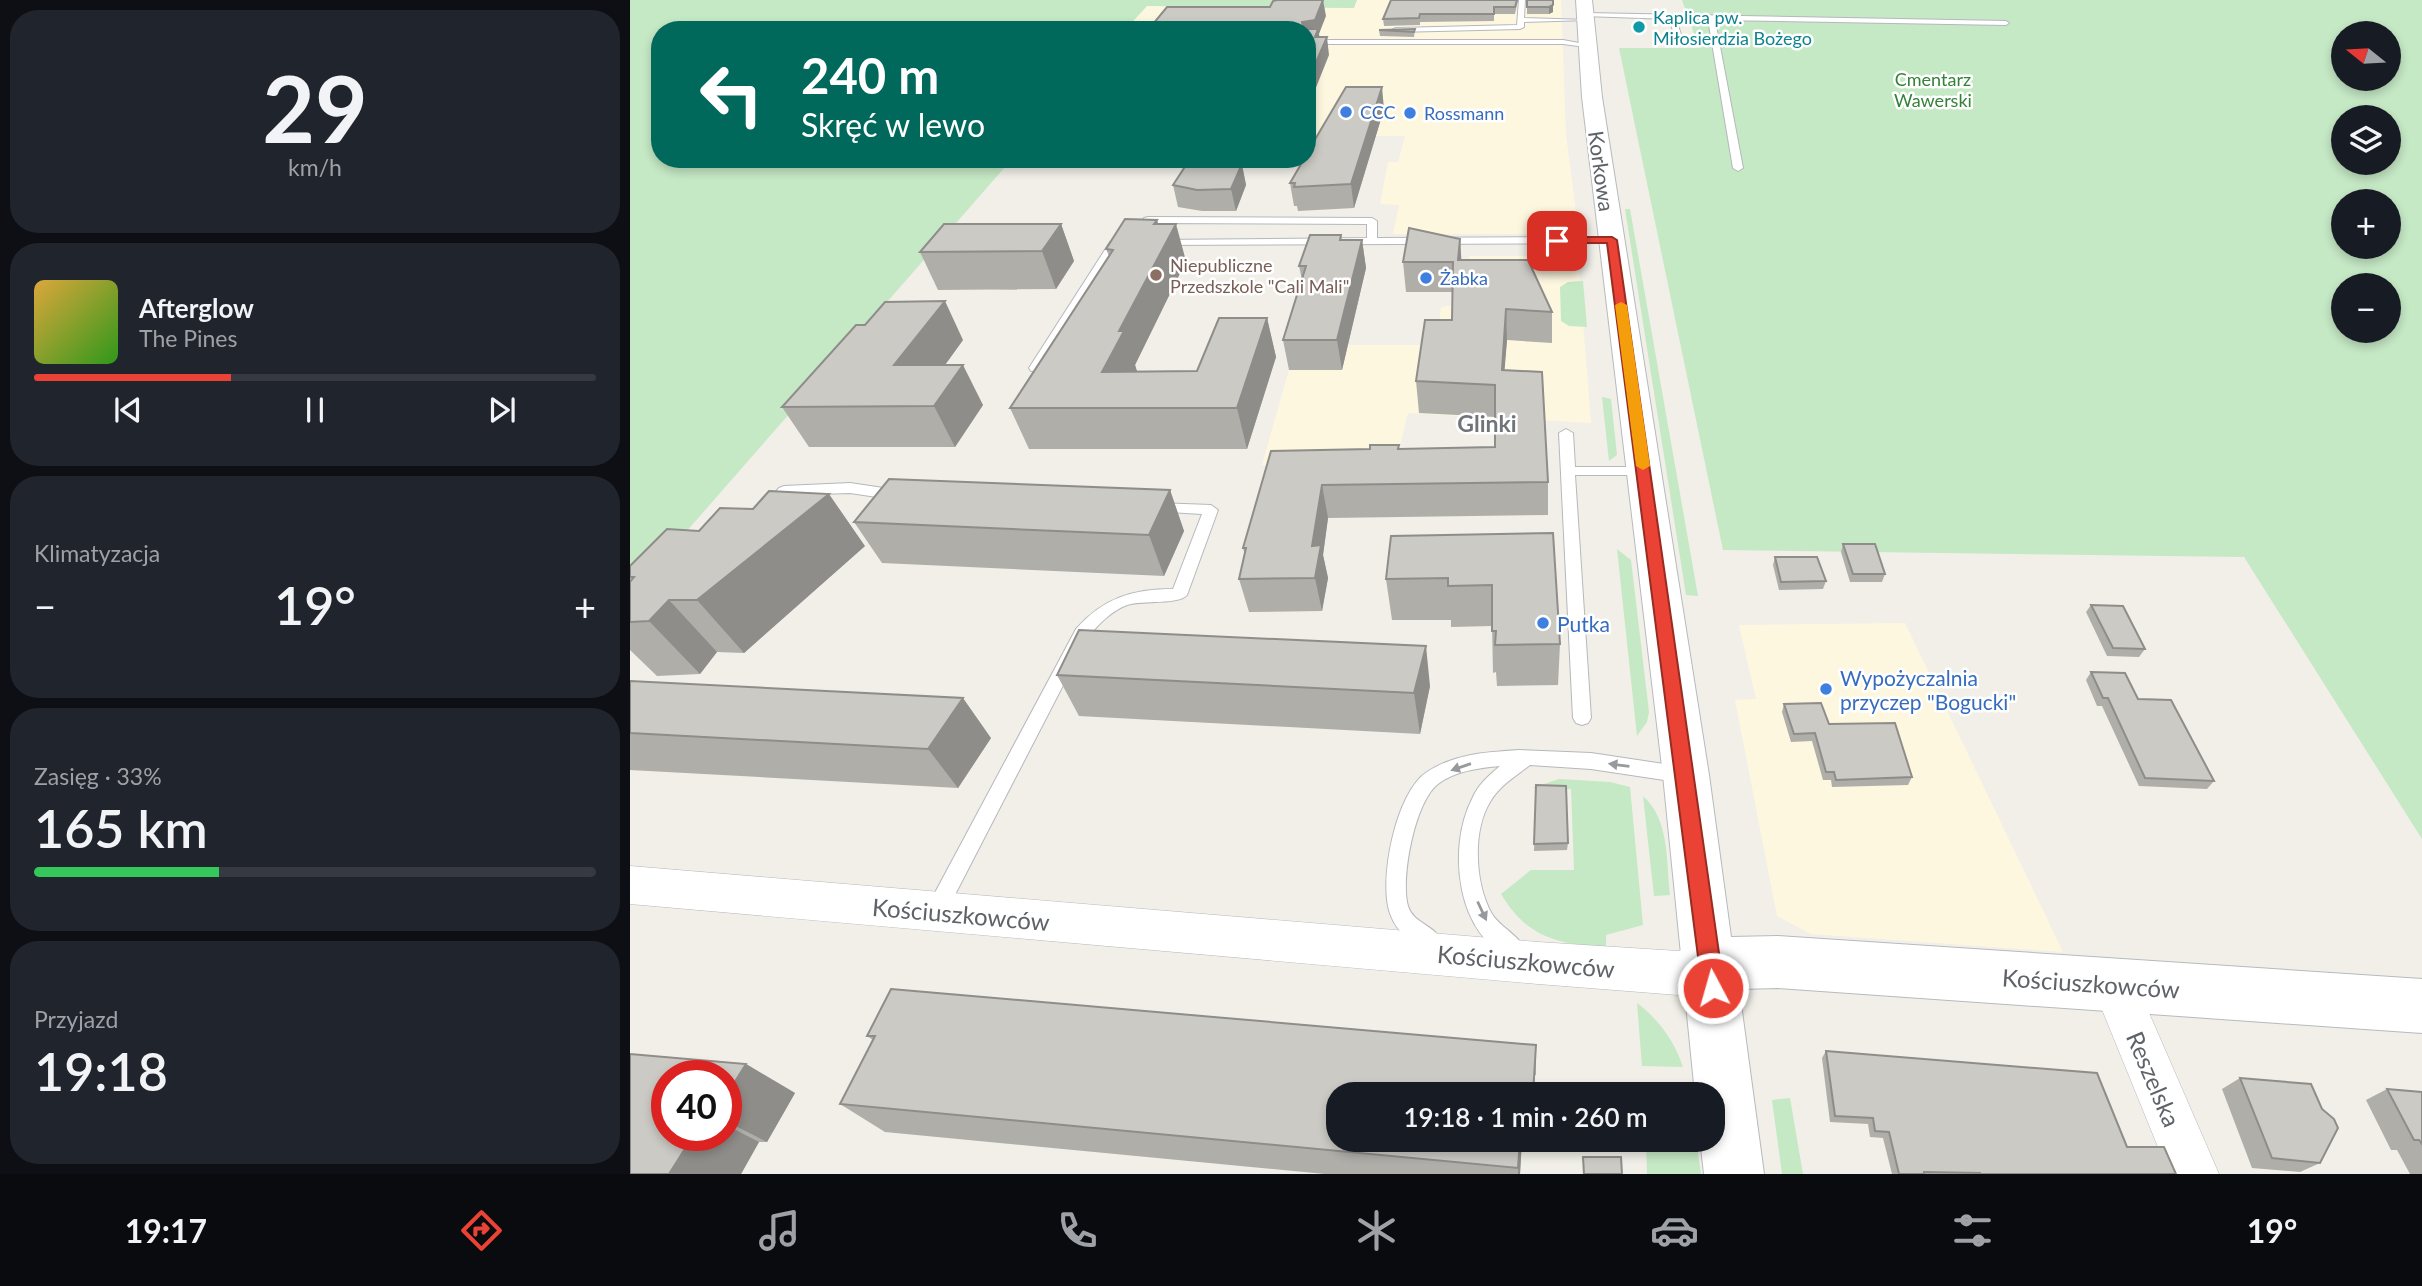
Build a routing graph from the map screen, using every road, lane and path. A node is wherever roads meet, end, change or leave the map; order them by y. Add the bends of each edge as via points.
1 (1522, 0) edge
2 (1585, 11) edge
3 (1672, 15) junction
4 (1711, 16) junction
5 (1521, 20) junction
6 (2006, 23) dead end
7 (1392, 30) edge
8 (1679, 41) dead end
9 (1316, 42) edge
10 (1586, 45) junction
11 (1738, 168) dead end
12 (1135, 242) junction
13 (1372, 242) junction
14 (1612, 245) junction
15 (1035, 368) edge
16 (1566, 433) dead end
17 (1568, 471) junction
18 (1643, 471) junction
19 (913, 498) edge
20 (1134, 507) edge
21 (757, 520) edge
22 (1582, 718) dead end
23 (1528, 757) junction
24 (1686, 775) junction
25 (630, 885) edge
26 (936, 911) junction
27 (1461, 956) junction
28 (1538, 963) junction
29 (1710, 963) junction
30 (2114, 985) junction
31 (2422, 1006) edge
32 (1734, 1174) edge
33 (2194, 1174) edge

1 - 5 lane
2 - 3 lane
2 - 5 lane
2 - 10 street, Korkowa
3 - 4 lane
3 - 8 lane
4 - 6 lane
4 - 11 lane
5 - 7 lane via 1520,27
9 - 10 lane
10 - 14 street, Korkowa
12 - 13 lane
12 - 13 lane via 1149,220 1196,220 1372,221
12 - 15 lane via 1115,242
13 - 14 lane
14 - 18 street, Korkowa
16 - 17 lane
17 - 18 lane
17 - 22 lane
18 - 24 street, Korkowa
19 - 21 lane via 850,488 784,491
20 - 26 lane via 1211,510 1179,596 1142,595 1119,601 1096,615 1082,633
24 -> 23 lane
23 -> 27 lane via 1465,763 1430,779 1412,809 1399,855 1395,898 1409,929
23 -> 28 lane via 1497,778 1480,802 1467,846 1470,885 1483,917 1500,942
24 - 29 street, Korkowa
25 - 26 street, Kościuszkowców
26 - 27 street, Kościuszkowców
27 - 28 street, Kościuszkowców
28 - 29 street, Kościuszkowców via 1678,973
29 - 30 street, Kościuszkowców via 1778,962
29 - 32 street, Korkowa
30 - 31 street, Kościuszkowców
30 - 33 street, Reszelska

